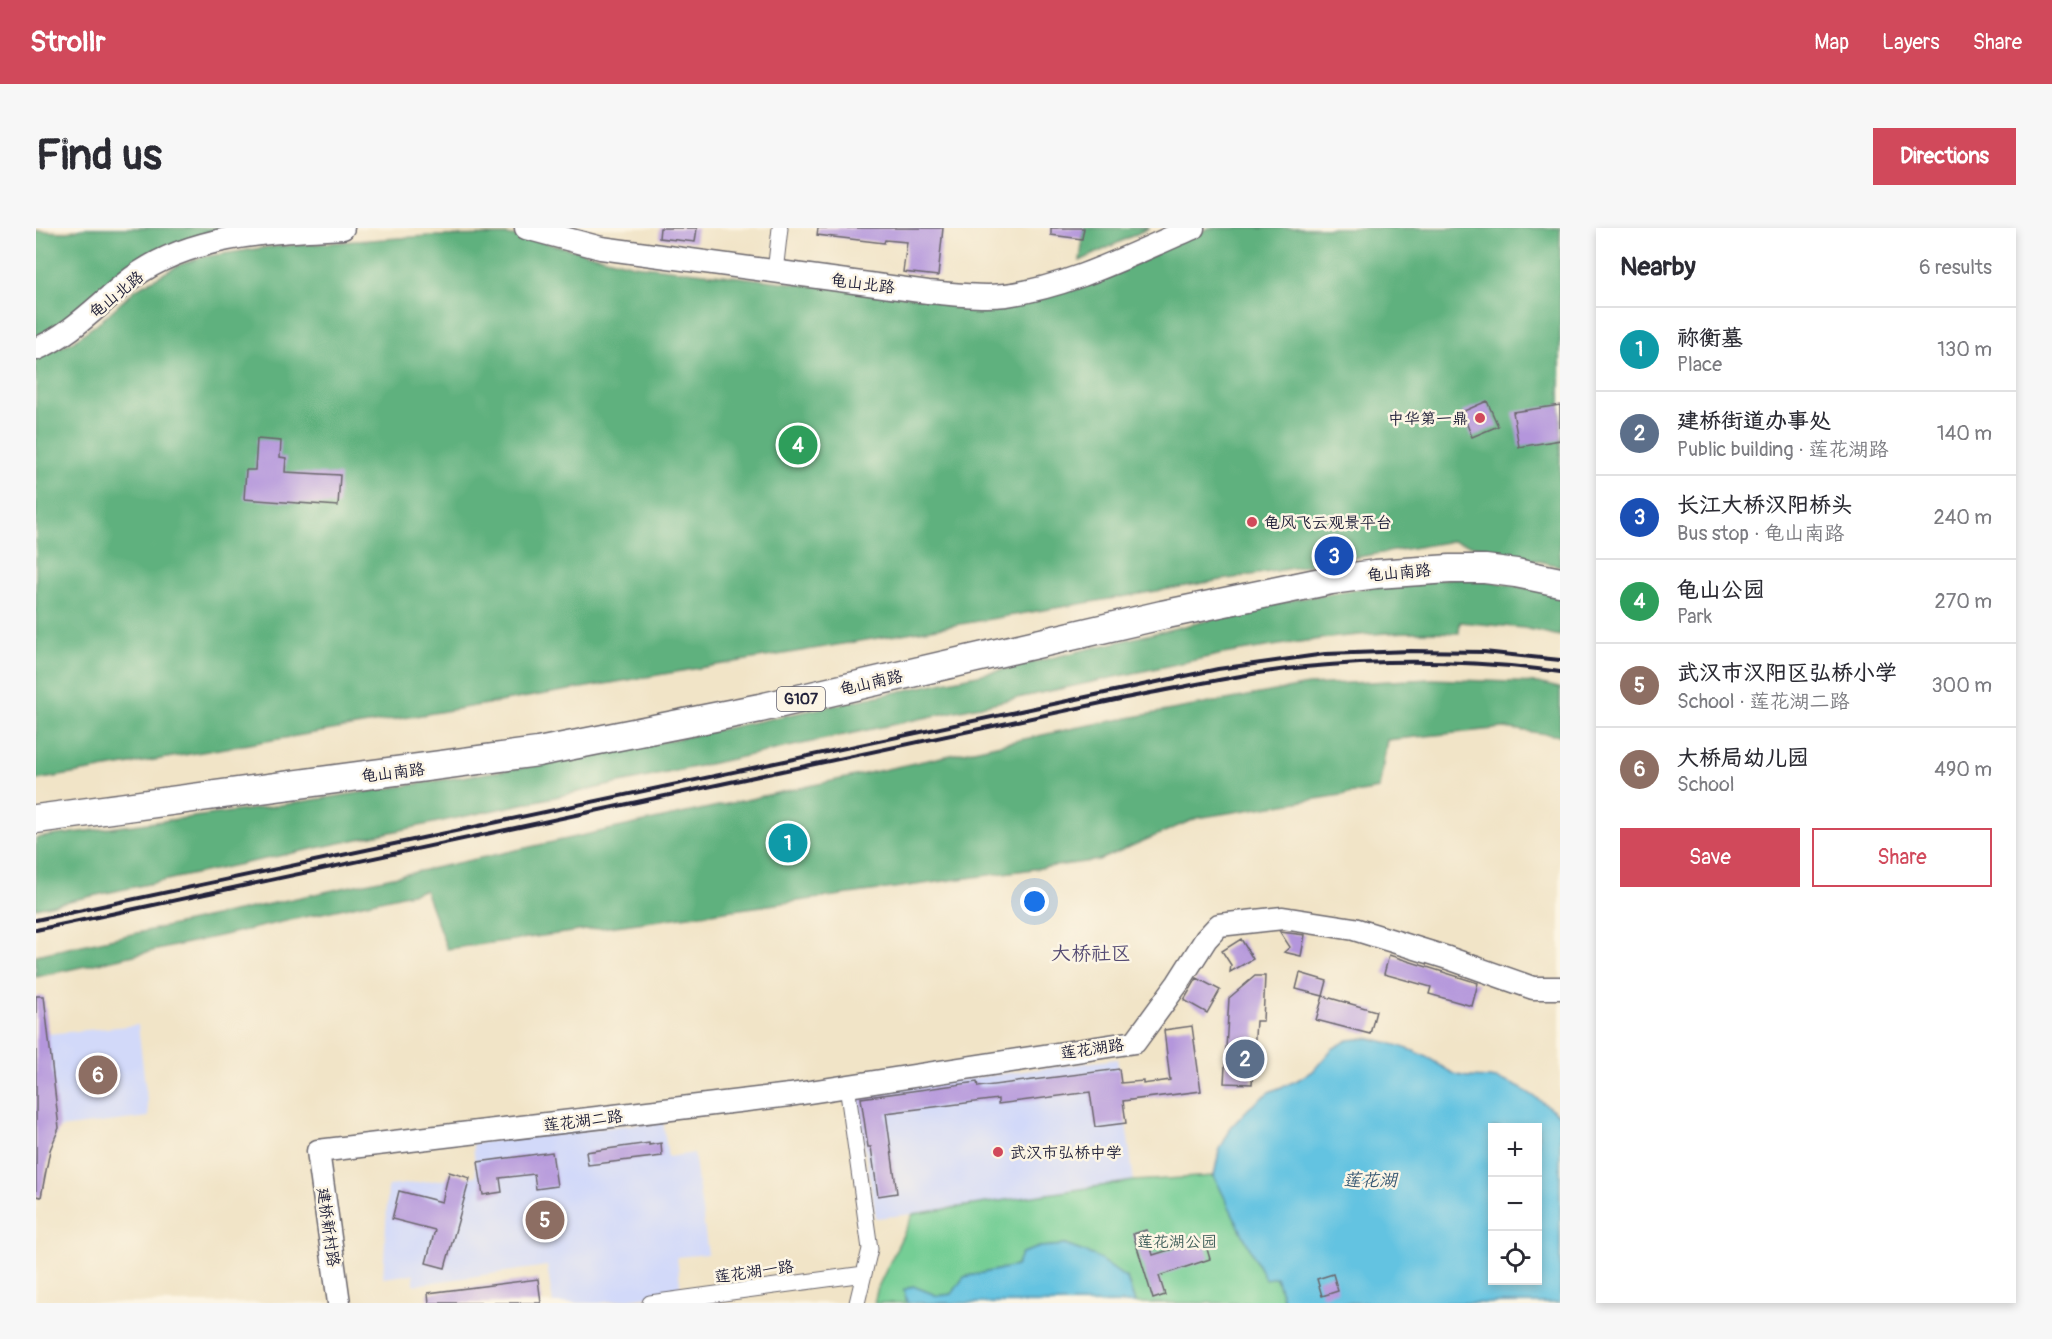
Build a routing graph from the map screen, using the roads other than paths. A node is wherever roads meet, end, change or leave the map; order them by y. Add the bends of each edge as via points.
1 (343, 228) edge
2 (526, 228) edge
3 (780, 228) edge
4 (1193, 228) edge
5 (225, 234) edge
6 (775, 272) junction
7 (36, 349) edge
8 (1560, 573) edge
9 (1560, 582) edge
10 (36, 803) edge
11 (36, 819) edge
12 (1560, 988) edge
13 (847, 1086) junction
14 (318, 1151) joint
15 (864, 1274) junction
16 (339, 1303) edge
17 (650, 1303) edge
18 (857, 1303) edge

1 - 5 street, 龟山北路
2 - 6 street, 龟山北路 via 602,248
3 - 6 street
4 - 6 street, 龟山北路 via 1072,279 1003,295 928,292
5 - 7 street, 龟山北路 via 148,268 73,329
8 - 10 highway, 龟山南路 / G107 via 1510,562 1477,560 1374,565 1304,576 512,740
9 - 11 highway, 龟山南路 / G107 via 1485,569 1450,568 1331,580 760,708 538,752
12 - 13 street, 莲花湖路 via 1533,988 1354,929 1283,918 1218,925 1135,1042
13 - 14 street, 莲花湖二路
13 - 15 street via 870,1249
14 - 16 street, 建桥新村路
15 - 17 street, 莲花湖一路
15 - 18 street

